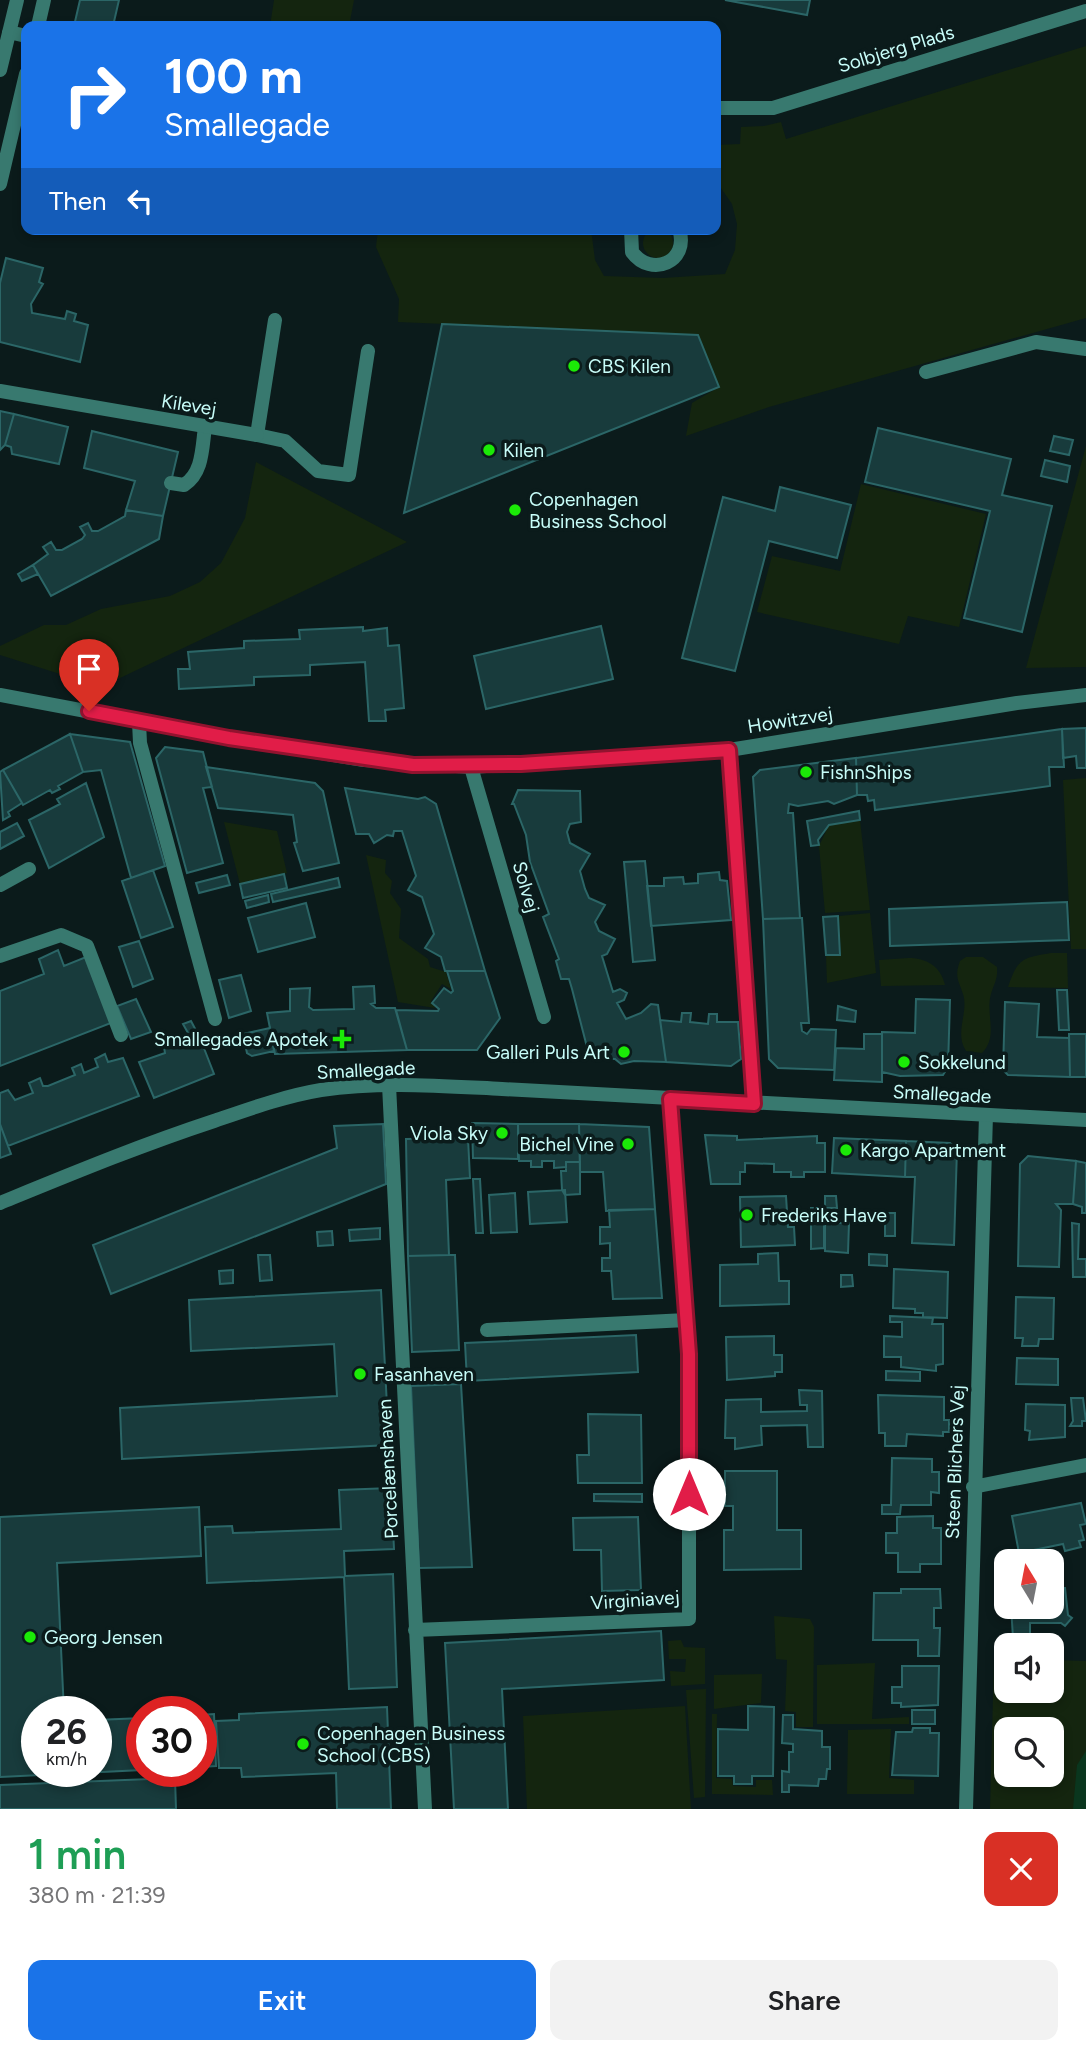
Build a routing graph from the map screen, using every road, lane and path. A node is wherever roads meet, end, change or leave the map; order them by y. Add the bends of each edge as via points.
1 (17, 0) edge
2 (44, 0) edge
3 (1086, 11) edge
4 (39, 21) edge
5 (5, 31) edge
6 (0, 70) edge
7 (21, 95) edge
8 (721, 108) edge
9 (0, 184) edge
10 (630, 235) edge
11 (680, 235) edge
12 (275, 320) dead end
13 (1086, 349) edge
14 (368, 351) dead end
15 (926, 372) dead end
16 (0, 391) edge
17 (205, 427) junction
18 (257, 435) junction
19 (170, 483) dead end
20 (0, 695) edge
21 (1086, 695) edge
22 (139, 722) junction
23 (729, 750) junction
24 (471, 767) junction
25 (29, 869) dead end
26 (0, 885) edge
27 (0, 957) edge
28 (544, 1017) dead end
29 (215, 1019) dead end
30 (121, 1035) dead end
31 (388, 1085) junction
32 (670, 1099) junction
33 (754, 1104) junction
34 (986, 1115) junction
35 (1086, 1120) edge
36 (0, 1203) edge
37 (686, 1321) junction
38 (487, 1330) dead end
39 (1086, 1465) edge
40 (974, 1487) junction
41 (415, 1630) junction
42 (425, 1809) edge
43 (966, 1809) edge

1 - 5 street
2 - 4 street
3 - 8 street, Solbjerg Plads via 773,108
5 - 6 street
7 - 9 street
10 - 11 street via 632,252 643,264 656,267 676,257
12 - 18 street
13 - 15 street via 1036,342
14 - 18 street, Kilevej via 349,475 318,471 285,441
16 - 17 street, Kilevej
17 - 18 street, Kilevej
17 - 19 street via 193,480 184,485
20 - 22 street, Howitzvej
21 - 23 street, Howitzvej
22 - 24 street, Howitzvej via 364,760
22 - 29 street via 140,743
23 - 24 street, Howitzvej
23 - 33 street
24 - 28 street, Solvej
25 - 26 street
27 - 30 street via 61,934 87,946
31 - 32 street, Smallegade
31 - 36 street, Smallegade via 321,1090 253,1107 153,1141
31 - 41 street, Porcelænshaven
32 - 33 street, Smallegade
32 - 37 street, Virginiavej
33 - 34 street, Smallegade
34 - 35 street, Smallegade
34 - 40 street, Steen Blichers Vej
37 - 38 street
37 - 41 street, Virginiavej via 689,1619 616,1626
39 - 40 street
40 - 43 street, Steen Blichers Vej
41 - 42 street, Porcelænshaven

